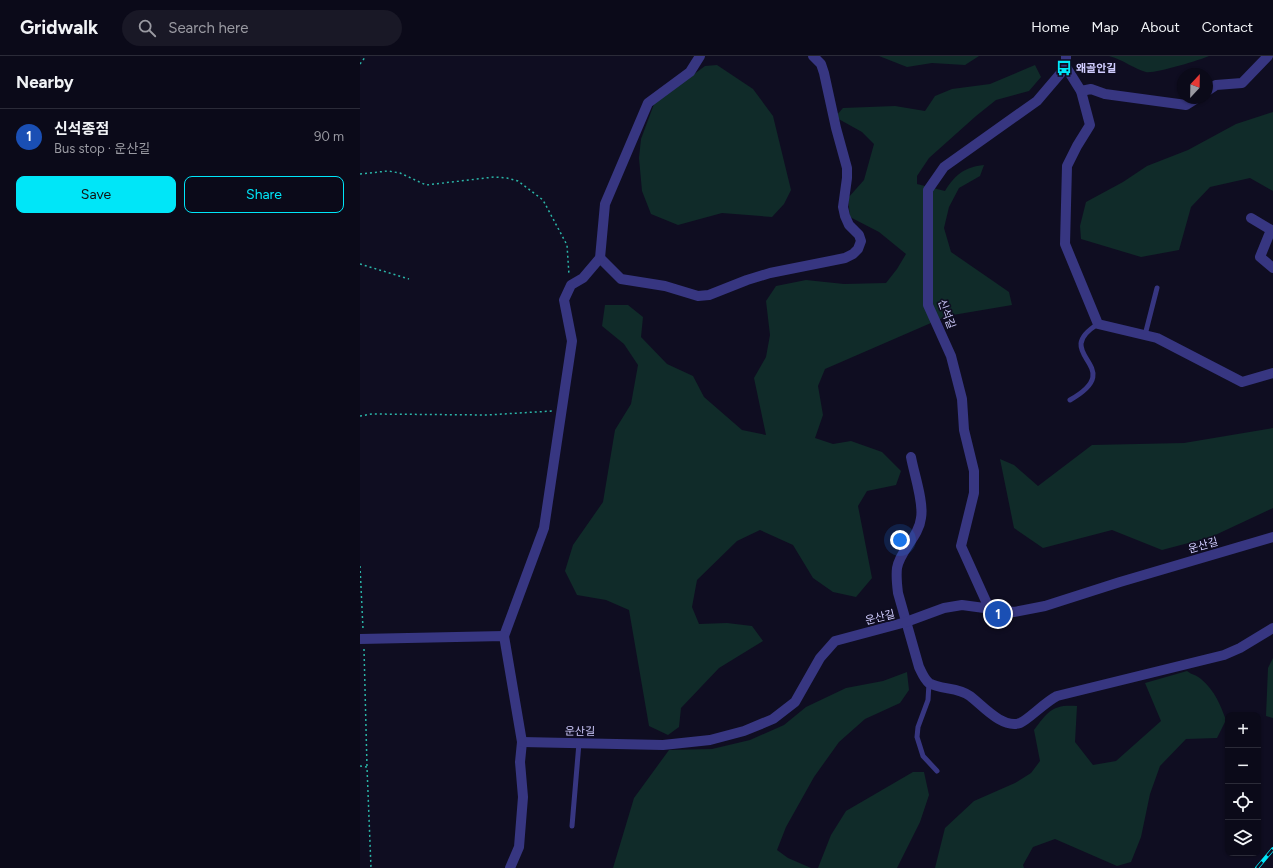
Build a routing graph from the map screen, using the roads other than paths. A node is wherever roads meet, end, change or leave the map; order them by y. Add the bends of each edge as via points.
1 (700, 56) edge
2 (813, 56) edge
3 (1066, 56) edge
4 (1268, 56) edge
5 (1066, 67) junction
6 (1213, 87) edge
7 (1081, 91) junction
8 (1177, 104) edge
9 (1251, 218) dead end
10 (600, 258) junction
11 (1273, 268) edge
12 (1158, 288) dead end
13 (1098, 324) junction
14 (1145, 335) junction
15 (1273, 373) edge
16 (1070, 400) dead end
17 (911, 457) dead end
18 (1273, 537) edge
19 (989, 608) junction
20 (906, 622) junction
21 (1273, 628) edge
22 (504, 636) junction
23 (362, 638) edge
24 (929, 683) junction
25 (522, 742) junction
26 (580, 743) junction
27 (937, 771) dead end
28 (572, 826) dead end
29 (510, 868) edge

1 - 10 street via 690,72 648,104 605,204
2 - 10 street via 821,64 824,73 847,168 844,207 849,226 859,235 861,241 853,254 770,273 708,295 698,296 665,286 622,279
3 - 5 street
4 - 6 street via 1242,83
5 - 7 street
5 - 19 street, 신석길 via 1037,101 944,167 928,190 928,305 951,356 962,399 964,430 974,471 974,493 961,546
7 - 8 street via 1091,89 1106,94
7 - 13 street via 1090,125 1067,166 1065,244
9 - 11 street via 1271,230 1260,257
10 - 22 street via 583,278 571,285 564,300 572,341 544,528
12 - 14 lane
13 - 14 street
13 - 16 lane via 1086,332 1080,343 1094,376 1090,384
14 - 15 street via 1157,338 1242,382
17 - 20 street via 921,506 921,519 897,569 898,593
18 - 19 street, 운산길 via 1045,606 1014,612
19 - 20 street, 운산길 via 962,604
20 - 24 street via 919,667
20 - 26 street, 운산길 via 835,641 820,658 795,702 773,719 744,731 710,740 663,745
21 - 24 street via 1224,655 1057,696 1020,723 997,718 963,693
22 - 23 street
22 - 25 street
24 - 27 lane via 928,700 920,718 917,737 923,756
25 - 26 street, 운산길
25 - 29 street via 520,762 523,797 519,847
26 - 28 lane

